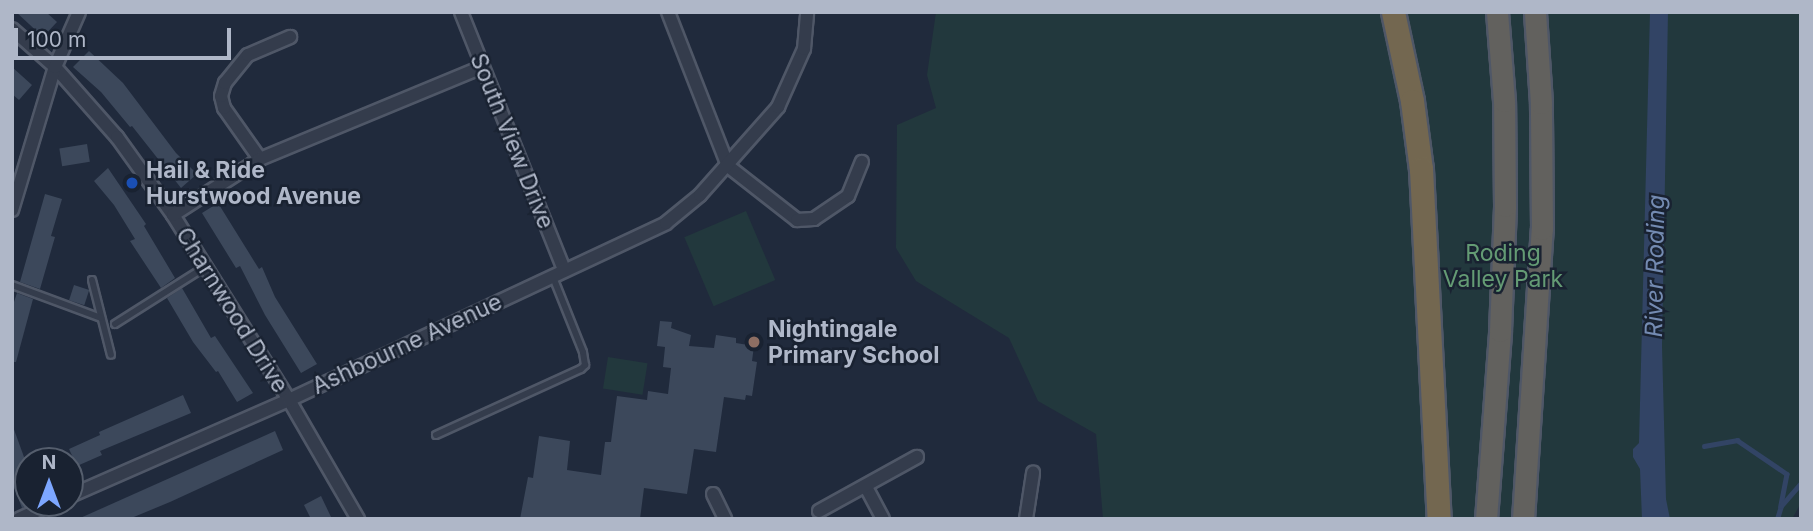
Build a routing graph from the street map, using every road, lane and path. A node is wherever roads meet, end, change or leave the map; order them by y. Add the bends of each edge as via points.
1 (79, 12) edge
2 (461, 12) edge
3 (668, 12) edge
4 (807, 12) edge
5 (1393, 12) edge
6 (1497, 12) edge
7 (1535, 12) edge
8 (12, 29) edge
9 (290, 37) dead end
10 (55, 67) junction
11 (482, 67) junction
12 (260, 159) junction
13 (862, 162) dead end
14 (728, 166) junction
15 (12, 210) edge
16 (173, 215) junction
17 (205, 267) junction
18 (558, 272) junction
19 (92, 280) dead end
20 (12, 285) edge
21 (102, 318) junction
22 (115, 324) dead end
23 (111, 355) dead end
24 (289, 400) junction
25 (436, 435) dead end
26 (917, 457) dead end
27 (1032, 473) dead end
28 (866, 487) junction
29 (84, 490) edge
30 (713, 494) dead end
31 (819, 511) dead end
32 (358, 519) edge
33 (725, 519) edge
34 (883, 519) edge
35 (1026, 519) edge
36 (1439, 519) edge
37 (1486, 519) edge
38 (1523, 519) edge

1 - 10 street
2 - 11 street, South View Drive
3 - 14 street
4 - 14 street, Ashbourne Avenue via 804,49 778,107
5 - 36 highway via 1421,169
6 - 37 highway via 1504,101 1504,206
7 - 38 highway via 1542,229
8 - 10 street, Charnwood Drive
9 - 12 street via 248,55 225,83 221,96 224,108
10 - 15 street
10 - 16 street, Charnwood Drive via 117,137
11 - 12 street
11 - 18 street, South View Drive
12 - 16 street
13 - 14 street via 848,196 814,219 797,220
14 - 18 street, Ashbourne Avenue via 666,223
16 - 17 street, Charnwood Drive
17 - 22 lane
17 - 24 street, Charnwood Drive
18 - 24 street, Ashbourne Avenue
18 - 25 lane via 584,365
19 - 21 lane
20 - 21 lane
21 - 23 lane
24 - 29 street, Ashbourne Avenue
24 - 32 street, Charnwood Drive
26 - 28 street
27 - 35 street
28 - 31 street
28 - 34 street
30 - 33 street

